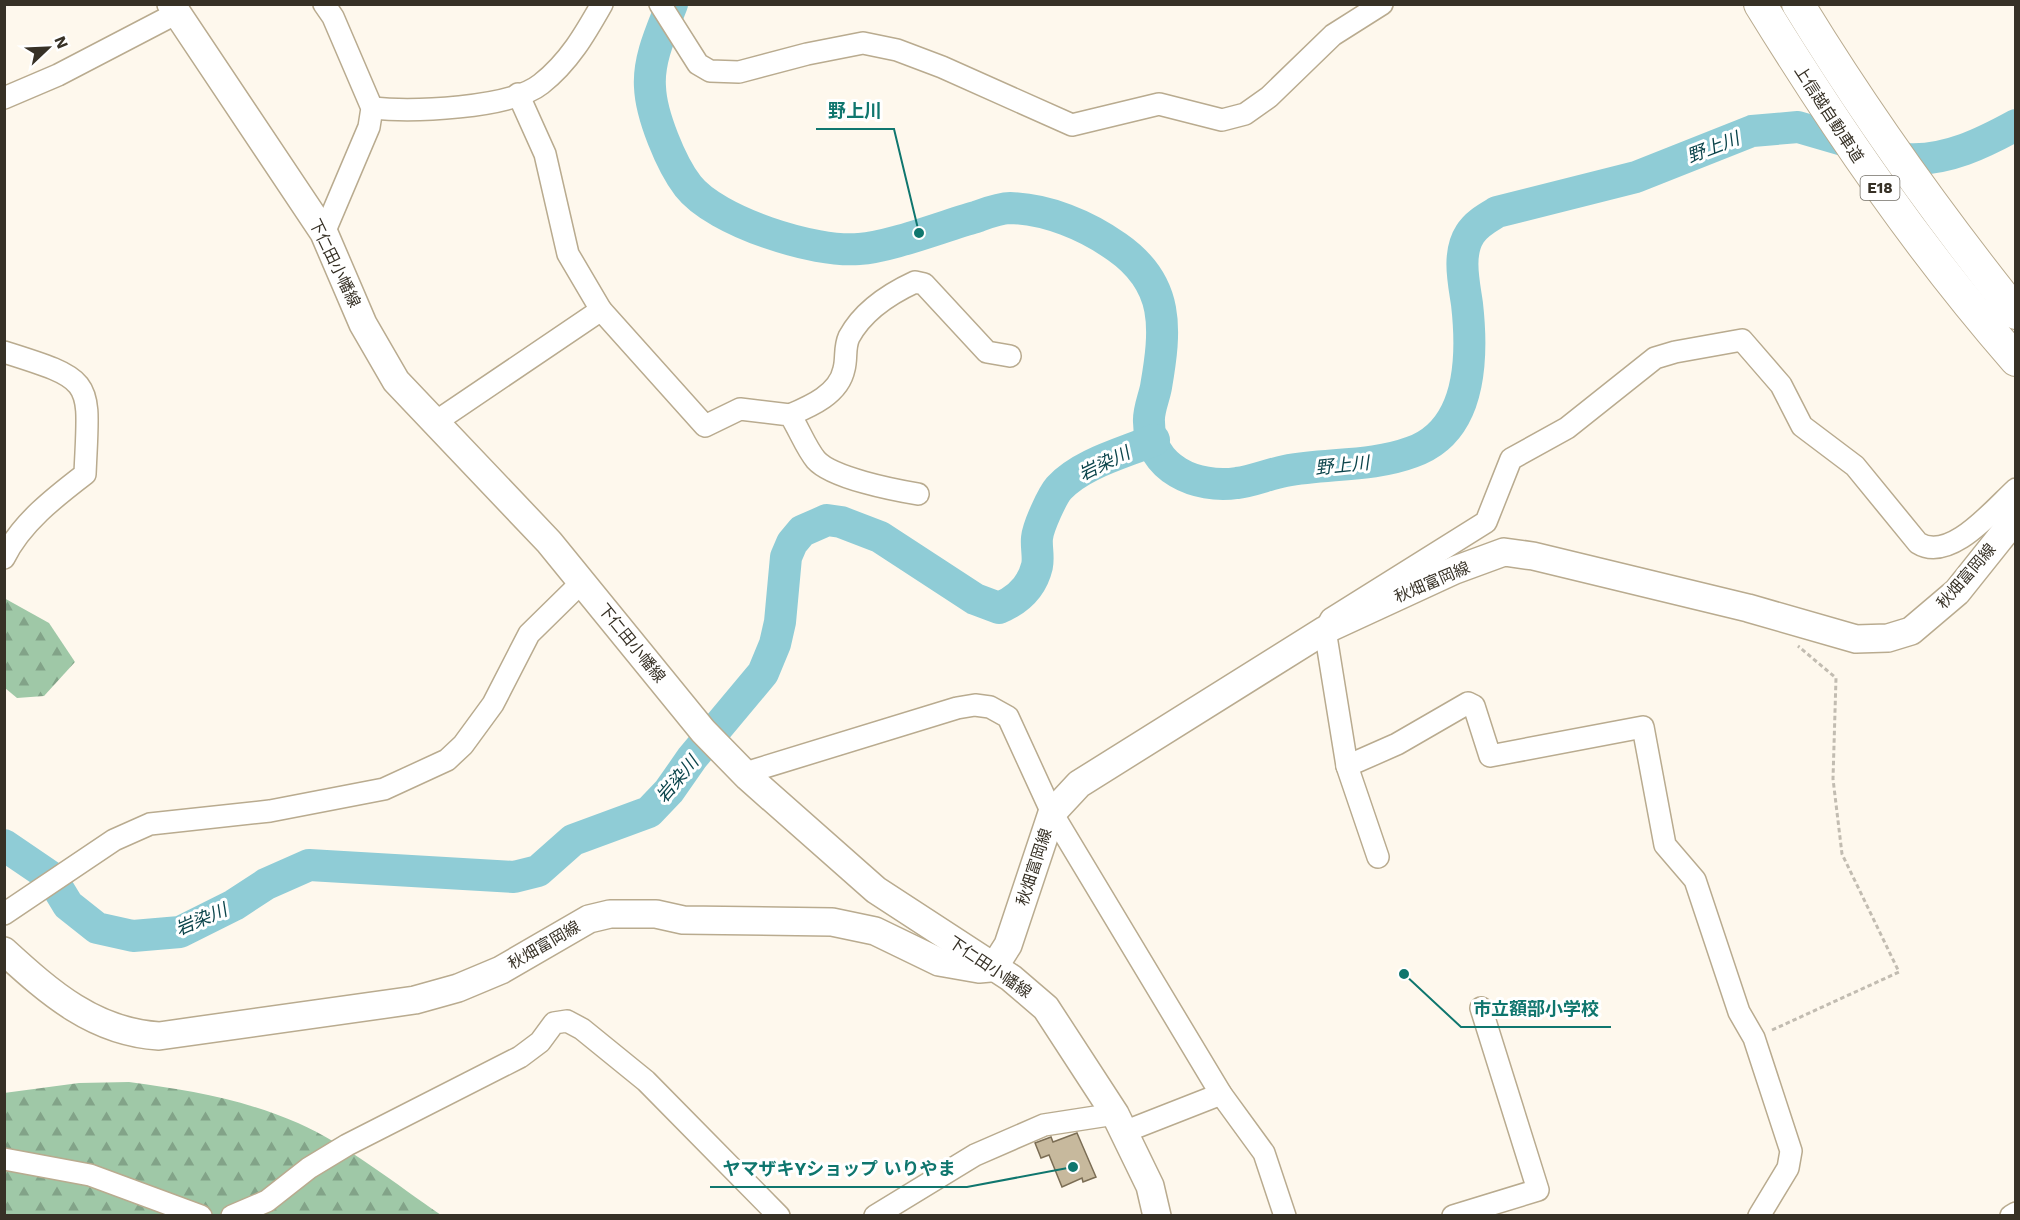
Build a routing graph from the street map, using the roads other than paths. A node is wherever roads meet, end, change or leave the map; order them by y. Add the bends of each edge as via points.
1 (324, 4) edge
2 (602, 4) edge
3 (660, 4) edge
4 (1383, 4) edge
5 (1760, 4) edge
6 (1798, 4) edge
7 (174, 9) edge
8 (518, 94) junction
9 (4, 98) edge
10 (372, 108) junction
11 (324, 233) junction
12 (601, 310) junction
13 (2016, 313) edge
14 (4, 352) edge
15 (1010, 356) dead end
16 (2016, 360) edge
17 (790, 415) junction
18 (434, 423) junction
19 (2016, 489) edge
20 (918, 494) dead end
21 (2016, 518) edge
22 (4, 558) edge
23 (583, 581) junction
24 (1325, 630) junction
25 (1347, 766) junction
26 (739, 769) junction
27 (1052, 813) junction
28 (1378, 857) dead end
29 (4, 914) edge
30 (4, 951) edge
31 (994, 968) junction
32 (1481, 1008) dead end
33 (1221, 1094) junction
34 (1119, 1123) junction
35 (4, 1159) edge
36 (2016, 1213) edge
37 (201, 1215) edge
38 (232, 1215) edge
39 (779, 1215) edge
40 (875, 1215) edge
41 (1157, 1215) edge
42 (1285, 1215) edge
43 (1454, 1215) edge
44 (1759, 1215) edge
45 (2012, 1215) edge

1 - 10 street
2 - 8 street via 581,43 564,63 539,86
3 - 4 street via 698,63 710,71 739,72 863,43 897,50 942,67 1072,125 1160,104 1222,120 1245,114 1333,35
5 - 16 highway, 上信越自動車道 / E18 via 1866,169 1930,256
6 - 13 highway, 上信越自動車道 / E18 via 1887,144
7 - 9 street via 58,75
7 - 11 main road, 下仁田小幡線
8 - 10 street via 452,108
8 - 12 street via 545,154 568,254
10 - 11 street via 369,127
11 - 18 main road, 下仁田小幡線 via 377,352 396,381
12 - 17 street via 705,426 740,410
12 - 18 street
14 - 22 street via 51,366 74,378 87,397 87,417 85,474 30,523
15 - 17 street via 987,352 924,284 915,282 870,309 848,339 844,369 836,386 818,403
17 - 20 street via 816,460 826,468 880,488
18 - 23 main road, 下仁田小幡線
19 - 24 street via 1965,536 1944,547 1927,549 1855,466 1802,426 1781,385 1742,340 1675,352 1655,358 1568,428 1511,459 1486,522 1331,619
21 - 24 main road, 秋畑富岡線 via 1956,592 1911,631 1888,638 1856,639 1736,605 1504,552 1455,570
23 - 26 main road, 下仁田小幡線 via 703,731
23 - 29 street via 530,634 493,704 447,760 384,789 270,811 150,824 114,840
24 - 25 street
24 - 27 main road, 秋畑富岡線 via 1079,784
25 - 28 street
25 - 44 street via 1397,744 1468,703 1474,706 1490,756 1643,727 1665,845 1695,880 1791,1151 1788,1168
26 - 27 street via 755,770 975,705 990,707 1008,717
26 - 31 main road, 下仁田小幡線 via 876,890
27 - 31 main road, 秋畑富岡線 via 1008,945
27 - 33 street
30 - 31 main road, 秋畑富岡線 via 44,987 89,1018 138,1034 159,1035 414,1000 493,973 589,919 610,914 656,914 683,920 832,922 875,931 939,962
31 - 34 main road, 下仁田小幡線 via 1029,990 1046,1008
32 - 43 street via 1538,1190
33 - 34 street
33 - 42 street via 1264,1154
34 - 40 street via 1044,1125 975,1155
34 - 41 main road, 下仁田小幡線 via 1150,1186
35 - 37 street via 90,1175
36 - 45 street
38 - 39 street via 267,1201 347,1145 520,1057 540,1042 554,1023 567,1021 646,1081

